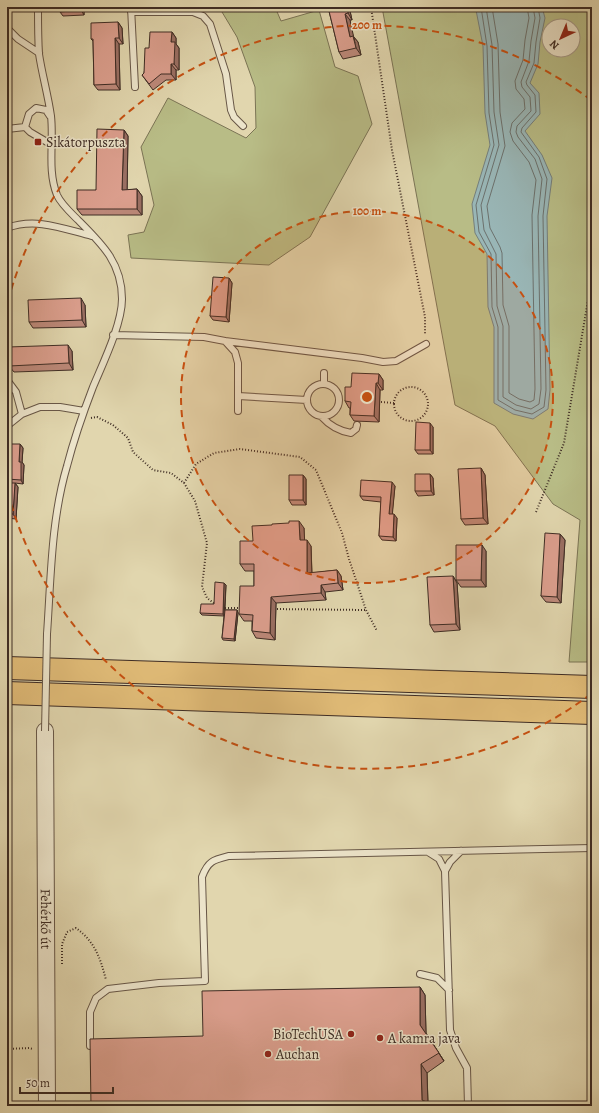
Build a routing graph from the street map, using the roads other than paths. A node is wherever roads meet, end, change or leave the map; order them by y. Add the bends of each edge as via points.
1 (38, 7) edge
2 (131, 10) edge
3 (7, 28) edge
4 (39, 53) junction
5 (135, 87) dead end
6 (51, 116) junction
7 (25, 126) junction
8 (243, 126) dead end
9 (7, 129) edge
10 (52, 145) junction
11 (7, 228) edge
12 (94, 236) junction
13 (113, 335) junction
14 (225, 341) junction
15 (426, 344) road end
16 (324, 373) dead end
17 (7, 380) edge
18 (324, 384) junction
19 (238, 396) junction
20 (307, 400) junction
21 (84, 410) junction
22 (238, 411) dead end
23 (22, 414) junction
24 (322, 417) junction
25 (357, 425) edge
26 (7, 426) edge
27 (7, 668) edge
28 (592, 687) edge
29 (7, 693) edge
30 (592, 713) edge
31 (45, 731) joint
32 (592, 848) edge
33 (461, 851) junction
34 (428, 852) junction
35 (445, 870) junction
36 (420, 974) dead end
37 (449, 990) junction
38 (90, 1051) edge
39 (47, 1106) edge
40 (468, 1106) edge

1 - 4 lane
2 - 5 lane
2 - 8 lane via 194,12 210,24 226,74 231,110
3 - 4 lane
4 - 6 lane
6 - 7 lane via 46,110 36,108 29,114
6 - 10 lane
7 - 9 lane
7 - 10 lane via 30,132
10 - 12 lane via 52,179 58,197
11 - 12 lane via 14,225 43,223
12 - 13 lane via 119,273 122,300 120,317
13 - 14 lane via 204,337
13 - 21 lane
14 - 15 lane via 383,362 396,361
14 - 19 lane via 235,352 238,363
16 - 18 lane
17 - 23 lane via 16,392
18 - 20 lane via 311,388
18 - 24 lane via 336,390 339,399 337,408 331,415
19 - 20 lane
19 - 22 lane
20 - 24 lane via 307,406 313,413
21 - 23 lane via 40,407
21 - 31 lane, bridge via 67,465 52,551
23 - 26 lane
24 - 25 lane via 329,425 343,432 351,433
27 - 28 highway
29 - 30 highway
31 - 39 street, Fehérkő út
32 - 33 lane
33 - 34 lane
33 - 35 lane
34 - 35 lane via 438,859
34 - 38 lane via 229,856 216,860 206,866 202,877 205,982 159,983 108,989 96,998 90,1012
35 - 37 lane
36 - 37 lane via 437,978
37 - 40 lane via 450,1030 467,1068

